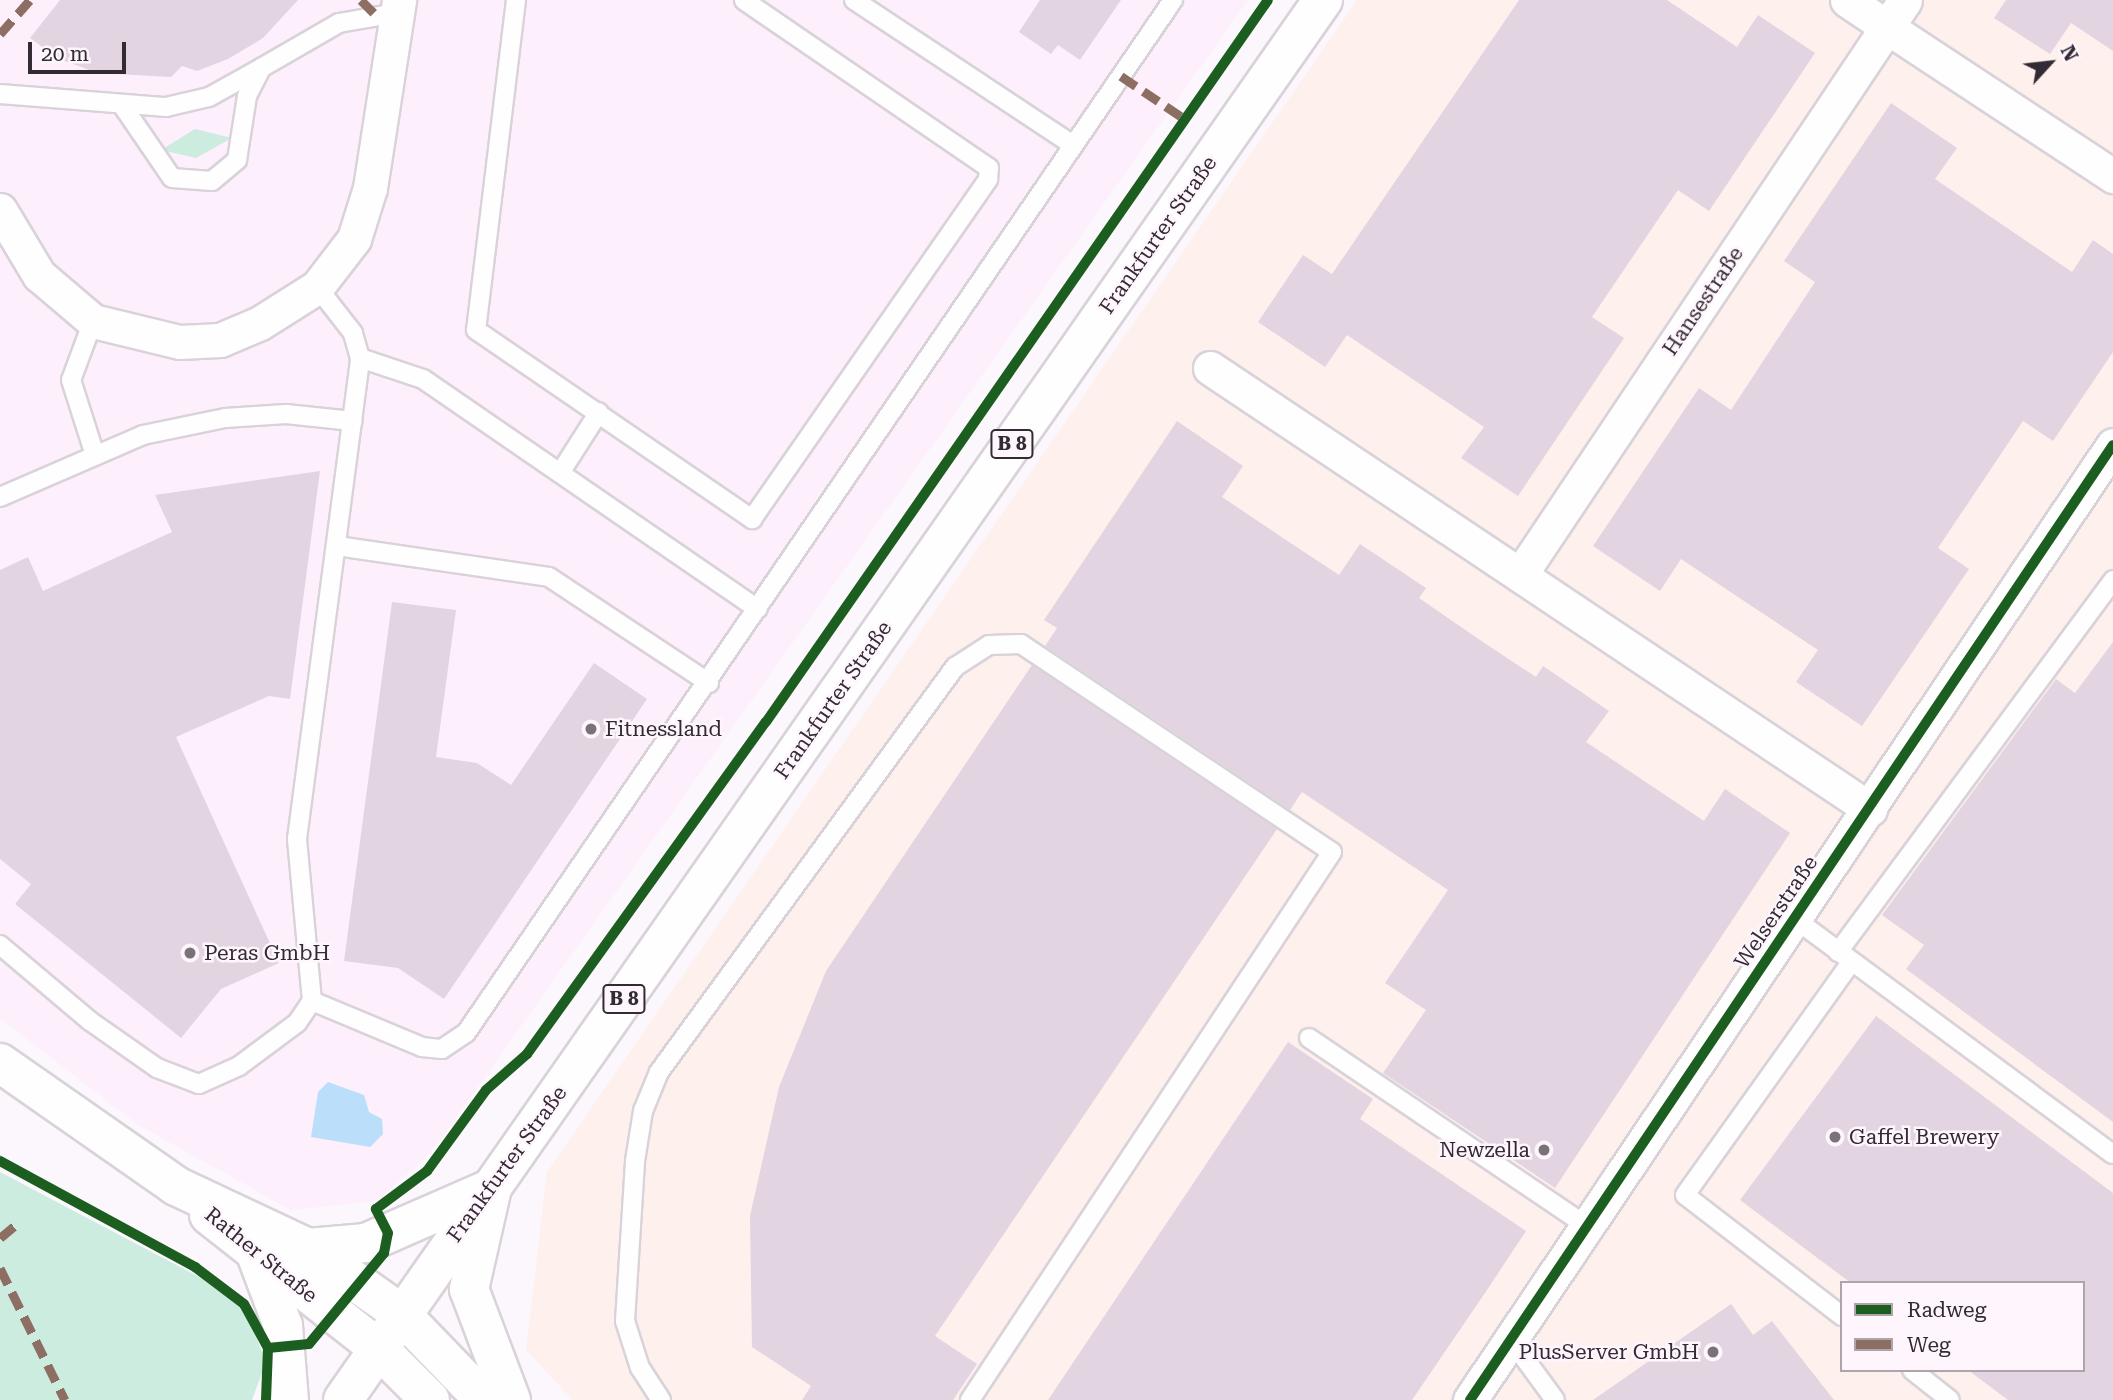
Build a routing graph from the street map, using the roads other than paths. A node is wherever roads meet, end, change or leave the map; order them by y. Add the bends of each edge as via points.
1 (516, 0) edge
2 (744, 0) edge
3 (854, 0) edge
4 (1173, 0) edge
5 (1323, 0) edge
6 (1847, 0) edge
7 (1905, 0) edge
8 (398, 6) edge
9 (1886, 27) junction
10 (261, 68) junction
11 (0, 94) edge
12 (122, 105) junction
13 (1073, 145) junction
14 (2113, 176) edge
15 (0, 210) edge
16 (317, 288) junction
17 (93, 321) junction
18 (360, 358) junction
19 (1210, 368) dead end
20 (599, 412) junction
21 (353, 421) junction
22 (2113, 445) edge
23 (95, 455) junction
24 (560, 473) junction
25 (0, 497) edge
26 (337, 546) junction
27 (1520, 575) junction
28 (2113, 580) edge
29 (758, 608) junction
30 (709, 683) junction
31 (1870, 809) junction
32 (1795, 919) junction
33 (0, 945) edge
34 (1845, 957) junction
35 (312, 1001) junction
36 (1309, 1038) dead end
37 (0, 1063) edge
38 (2113, 1154) edge
39 (176, 1186) junction
40 (492, 1188) junction
41 (1587, 1226) junction
42 (308, 1248) junction
43 (256, 1254) junction
44 (400, 1313) junction
45 (1840, 1314) edge
46 (1511, 1340) junction
47 (379, 1349) junction
48 (1915, 1372) edge
49 (289, 1400) edge
50 (344, 1400) edge
51 (429, 1400) edge
52 (484, 1400) edge
53 (510, 1400) edge
54 (661, 1400) edge
55 (970, 1400) edge
56 (1470, 1400) edge
57 (1555, 1400) edge
58 (1950, 1400) edge

1 - 20 lane via 475,330
2 - 20 lane via 982,158 988,179 752,519
3 - 13 lane
4 - 13 lane
5 - 40 main road, Frankfurter Straße / B 8
6 - 9 street
7 - 9 street, Hansestraße
8 - 10 lane via 339,23
8 - 16 street via 370,188 354,239
9 - 14 street
9 - 27 street, Hansestraße
10 - 12 lane via 209,97 166,107
10 - 12 lane via 247,96 237,160 212,181 172,178
11 - 12 lane
13 - 29 lane
15 - 17 street via 39,275
16 - 17 street via 220,340 143,338
16 - 18 lane via 353,333
17 - 23 lane via 71,380
18 - 21 lane
18 - 24 lane via 423,379
19 - 27 street
20 - 24 lane
21 - 23 lane via 286,414 225,418 143,435
21 - 26 lane
22 - 31 street, Welserstraße
23 - 25 lane
24 - 29 lane
26 - 30 lane via 549,578
26 - 35 lane via 297,839
27 - 31 street
28 - 34 lane
29 - 30 lane
30 - 35 lane via 466,1033 442,1049 422,1047
31 - 32 street, Welserstraße
32 - 34 lane
32 - 41 street, Welserstraße
33 - 35 lane via 112,1037 157,1068 198,1084 239,1066 297,1023
34 - 38 lane
34 - 45 lane via 1685,1195
36 - 41 lane
37 - 39 main road, Rather Straße
39 - 42 main road, Rather Straße
39 - 43 main road, Rather Straße
40 - 42 main road via 366,1243
40 - 44 main road, Frankfurter Straße / B 8
40 - 53 main road via 469,1289
41 - 46 street, Welserstraße
42 - 44 main road, Rather Straße
43 - 47 main road, Rather Straße
43 - 49 main road via 283,1325
44 - 47 main road, Frankfurter Straße / B 8
44 - 52 main road, Rather Straße
46 - 56 street, Welserstraße
46 - 57 lane
47 - 50 main road, Frankfurter Straße / B 8
47 - 51 main road, Rather Straße
48 - 58 lane
54 - 55 lane via 640,1368 625,1321 635,1161 643,1111 659,1072 955,667 989,645 1021,644 1332,852

